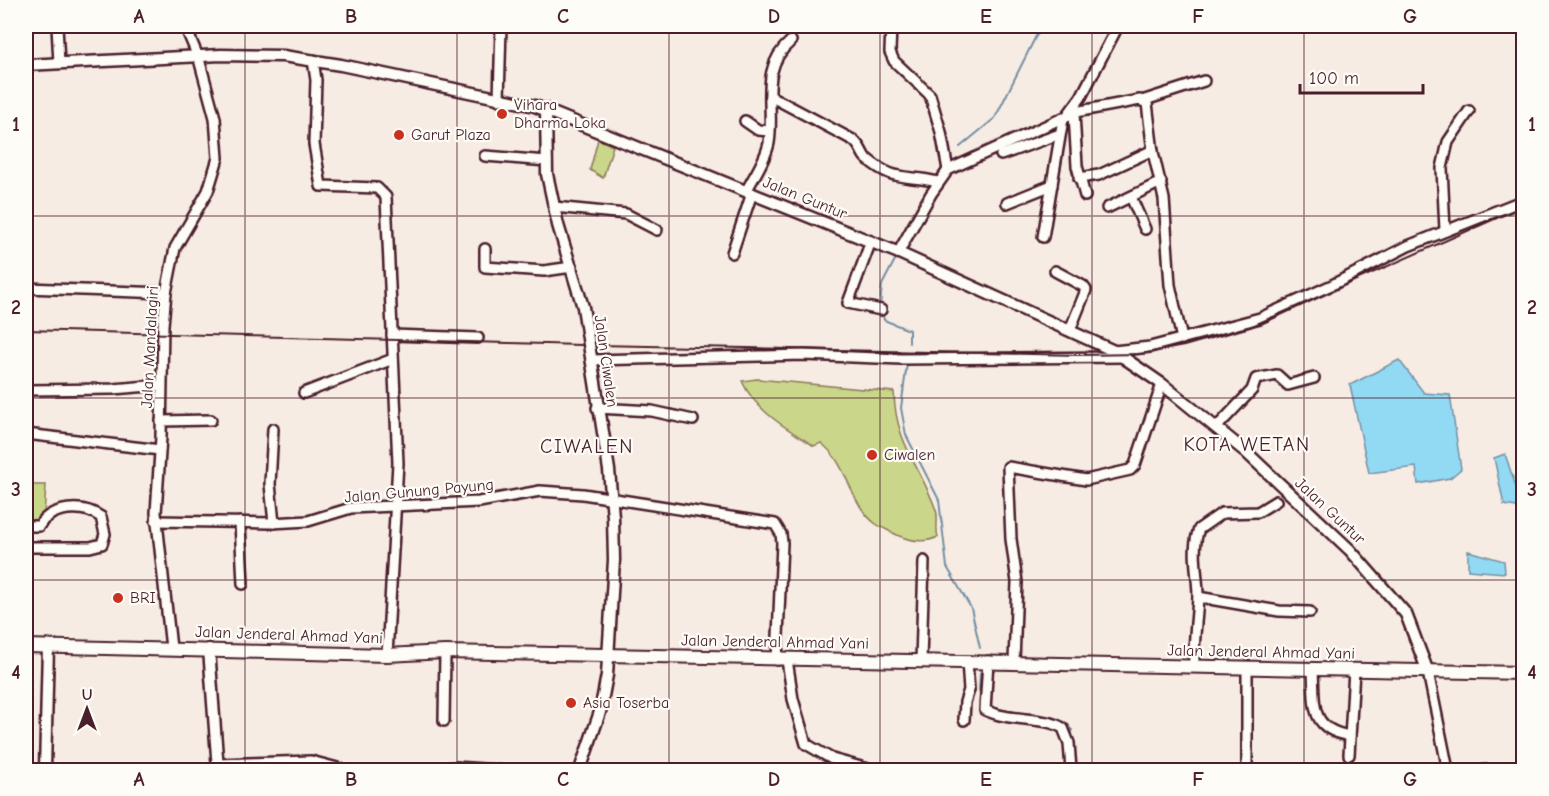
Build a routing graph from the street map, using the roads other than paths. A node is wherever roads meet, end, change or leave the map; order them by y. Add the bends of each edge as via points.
1 (57, 26) edge
2 (185, 26) edge
3 (501, 26) edge
4 (891, 26) edge
5 (1118, 26) edge
6 (791, 41) dead end
7 (199, 58) junction
8 (313, 60) junction
9 (59, 63) junction
10 (26, 65) edge
11 (1204, 81) dead end
12 (770, 96) junction
13 (499, 100) junction
14 (1145, 100) junction
15 (546, 109) junction
16 (1469, 111) dead end
17 (1069, 115) junction
18 (745, 120) dead end
19 (769, 131) junction
20 (1060, 134) junction
21 (1153, 150) junction
22 (1001, 155) dead end
23 (485, 156) dead end
24 (547, 161) junction
25 (948, 170) junction
26 (1079, 178) junction
27 (938, 182) junction
28 (1161, 182) junction
29 (1052, 185) junction
30 (750, 191) junction
31 (1085, 195) dead end
32 (1131, 197) junction
33 (1524, 200) edge
34 (1007, 203) dead end
35 (554, 207) junction
36 (1107, 208) dead end
37 (657, 230) dead end
38 (1145, 230) dead end
39 (1445, 230) junction
40 (1043, 237) dead end
41 (871, 242) junction
42 (485, 249) dead end
43 (732, 253) dead end
44 (898, 253) junction
45 (572, 267) junction
46 (1054, 271) dead end
47 (26, 288) edge
48 (166, 294) junction
49 (881, 310) dead end
50 (1070, 330) junction
51 (392, 331) junction
52 (478, 338) dead end
53 (1182, 339) junction
54 (1114, 351) junction
55 (1125, 357) junction
56 (393, 359) junction
57 (591, 360) junction
58 (1314, 378) dead end
59 (1162, 384) junction
60 (161, 385) junction
61 (26, 390) edge
62 (303, 393) dead end
63 (597, 408) junction
64 (211, 420) dead end
65 (693, 420) dead end
66 (161, 421) junction
67 (1216, 428) junction
68 (273, 429) dead end
69 (26, 434) edge
70 (160, 450) junction
71 (1281, 497) junction
72 (612, 499) junction
73 (396, 507) junction
74 (156, 522) junction
75 (240, 522) junction
76 (274, 523) junction
77 (26, 526) edge
78 (39, 526) junction
79 (39, 547) junction
80 (26, 548) edge
81 (924, 561) dead end
82 (243, 584) dead end
83 (1198, 597) junction
84 (1310, 612) dead end
85 (26, 646) edge
86 (48, 646) junction
87 (171, 648) junction
88 (209, 649) junction
89 (445, 652) junction
90 (387, 655) junction
91 (608, 656) junction
92 (782, 660) junction
93 (921, 661) junction
94 (968, 661) junction
95 (987, 661) junction
96 (1014, 662) junction
97 (1194, 667) junction
98 (1248, 668) junction
99 (1314, 670) junction
100 (1354, 670) junction
101 (1428, 672) junction
102 (1524, 673) edge
103 (964, 720) dead end
104 (444, 721) dead end
105 (1350, 736) junction
106 (1349, 755) dead end
107 (217, 767) edge
108 (45, 771) edge
109 (345, 771) edge
110 (425, 771) edge
111 (498, 771) edge
112 (580, 771) edge
113 (872, 771) edge
114 (1071, 771) edge
115 (1247, 771) edge
116 (1448, 771) edge
117 (1478, 771) edge
118 (1486, 771) edge

1 - 9 street
2 - 7 street, Jalan Mandalagiri
3 - 13 street
4 - 25 street via 890,52 894,61 930,94
5 - 17 street
6 - 12 street via 773,61
7 - 8 street, Jalan Guntur via 253,55
7 - 9 street, Jalan Guntur
7 - 48 street, Jalan Mandalagiri via 214,118 218,158 208,191 175,248
8 - 13 street, Jalan Guntur
8 - 51 street via 314,144 321,186 377,188 386,197
9 - 10 street, Jalan Guntur
11 - 14 street
12 - 19 street
12 - 27 street via 853,140 864,157 888,175
13 - 15 street, Jalan Guntur
14 - 17 street
14 - 21 street
15 - 24 street, Jalan Ciwalen
15 - 30 street, Jalan Guntur
16 - 39 street via 1448,142 1442,168
17 - 20 street
17 - 25 street
17 - 26 street
18 - 19 street via 758,130
19 - 30 street via 768,147
20 - 22 street
20 - 29 street
21 - 26 street via 1098,175
21 - 28 street
23 - 24 street
24 - 35 street, Jalan Ciwalen
25 - 27 street
26 - 31 street
27 - 44 street
28 - 32 street
28 - 53 street via 1170,285
29 - 34 street
29 - 40 street
30 - 41 street, Jalan Guntur
30 - 43 street
32 - 36 street
32 - 38 street
33 - 39 street
35 - 37 street via 626,214
35 - 45 street, Jalan Ciwalen
39 - 53 street via 1260,318
41 - 44 street, Jalan Guntur
41 - 49 street via 848,303
42 - 45 street via 485,267 544,272
44 - 50 street, Jalan Guntur
45 - 57 street, Jalan Ciwalen
46 - 50 street via 1086,290
47 - 48 street
48 - 60 street, Jalan Mandalagiri
50 - 54 street, Jalan Guntur
51 - 52 street
51 - 56 street
53 - 54 street
54 - 55 street, Jalan Guntur
55 - 57 street via 912,359 804,355
55 - 59 street, Jalan Guntur
56 - 62 street
56 - 73 street
57 - 63 street, Jalan Ciwalen
58 - 67 street via 1288,385 1277,375 1260,377
59 - 67 street, Jalan Guntur
59 - 96 street via 1130,470 1086,480 1008,467 1017,582
60 - 61 street
60 - 66 street, Jalan Mandalagiri
63 - 65 street via 652,411
63 - 72 street, Jalan Ciwalen
64 - 66 street
66 - 70 street, Jalan Mandalagiri
67 - 71 street, Jalan Guntur
68 - 76 street via 270,484
69 - 70 street
70 - 74 street, Jalan Mandalagiri
71 - 83 street via 1258,512 1222,513 1199,529
71 - 101 street, Jalan Guntur via 1350,550 1399,604 1411,624
72 - 73 street, Jalan Gunung Payung via 540,491 479,502
72 - 91 street, Jalan Ciwalen via 614,560
72 - 92 street, Jalan Gunung Payung via 775,524 782,543
73 - 76 street, Jalan Gunung Payung via 351,508 308,520
73 - 90 street
74 - 75 street, Jalan Gunung Payung
74 - 87 street, Jalan Mandalagiri
75 - 76 street, Jalan Gunung Payung
75 - 82 street
77 - 78 street
78 - 79 street
78 - 79 street via 48,514 84,510 101,517 105,534 102,544 90,548
79 - 80 street
81 - 93 street
83 - 84 street via 1279,611
83 - 97 street
85 - 86 main road, Jalan Jenderal Ahmad Yani
86 - 87 main road, Jalan Jenderal Ahmad Yani
86 - 108 street
87 - 88 main road, Jalan Jenderal Ahmad Yani
88 - 90 main road, Jalan Jenderal Ahmad Yani
88 - 107 street
89 - 90 main road, Jalan Jenderal Ahmad Yani
89 - 91 main road, Jalan Jenderal Ahmad Yani
89 - 104 street
91 - 92 main road, Jalan Jenderal Ahmad Yani
91 - 112 street, Jalan Ciwalen via 600,712
92 - 93 main road, Jalan Jenderal Ahmad Yani
92 - 113 street via 806,744 832,759
93 - 94 main road, Jalan Jenderal Ahmad Yani
94 - 95 main road, Jalan Jenderal Ahmad Yani
94 - 103 street
95 - 96 main road, Jalan Jenderal Ahmad Yani
95 - 114 street via 985,710 1001,717 1049,722 1063,728 1069,743
96 - 97 main road, Jalan Jenderal Ahmad Yani
97 - 98 main road, Jalan Jenderal Ahmad Yani
98 - 99 main road, Jalan Jenderal Ahmad Yani
98 - 115 street
99 - 100 main road, Jalan Jenderal Ahmad Yani
99 - 105 street via 1319,721 1332,733
100 - 101 main road, Jalan Jenderal Ahmad Yani
100 - 105 street
101 - 102 main road, Jalan Jenderal Ahmad Yani
101 - 116 street
105 - 106 street
107 - 109 street via 311,761
110 - 111 street via 456,767
117 - 118 street

